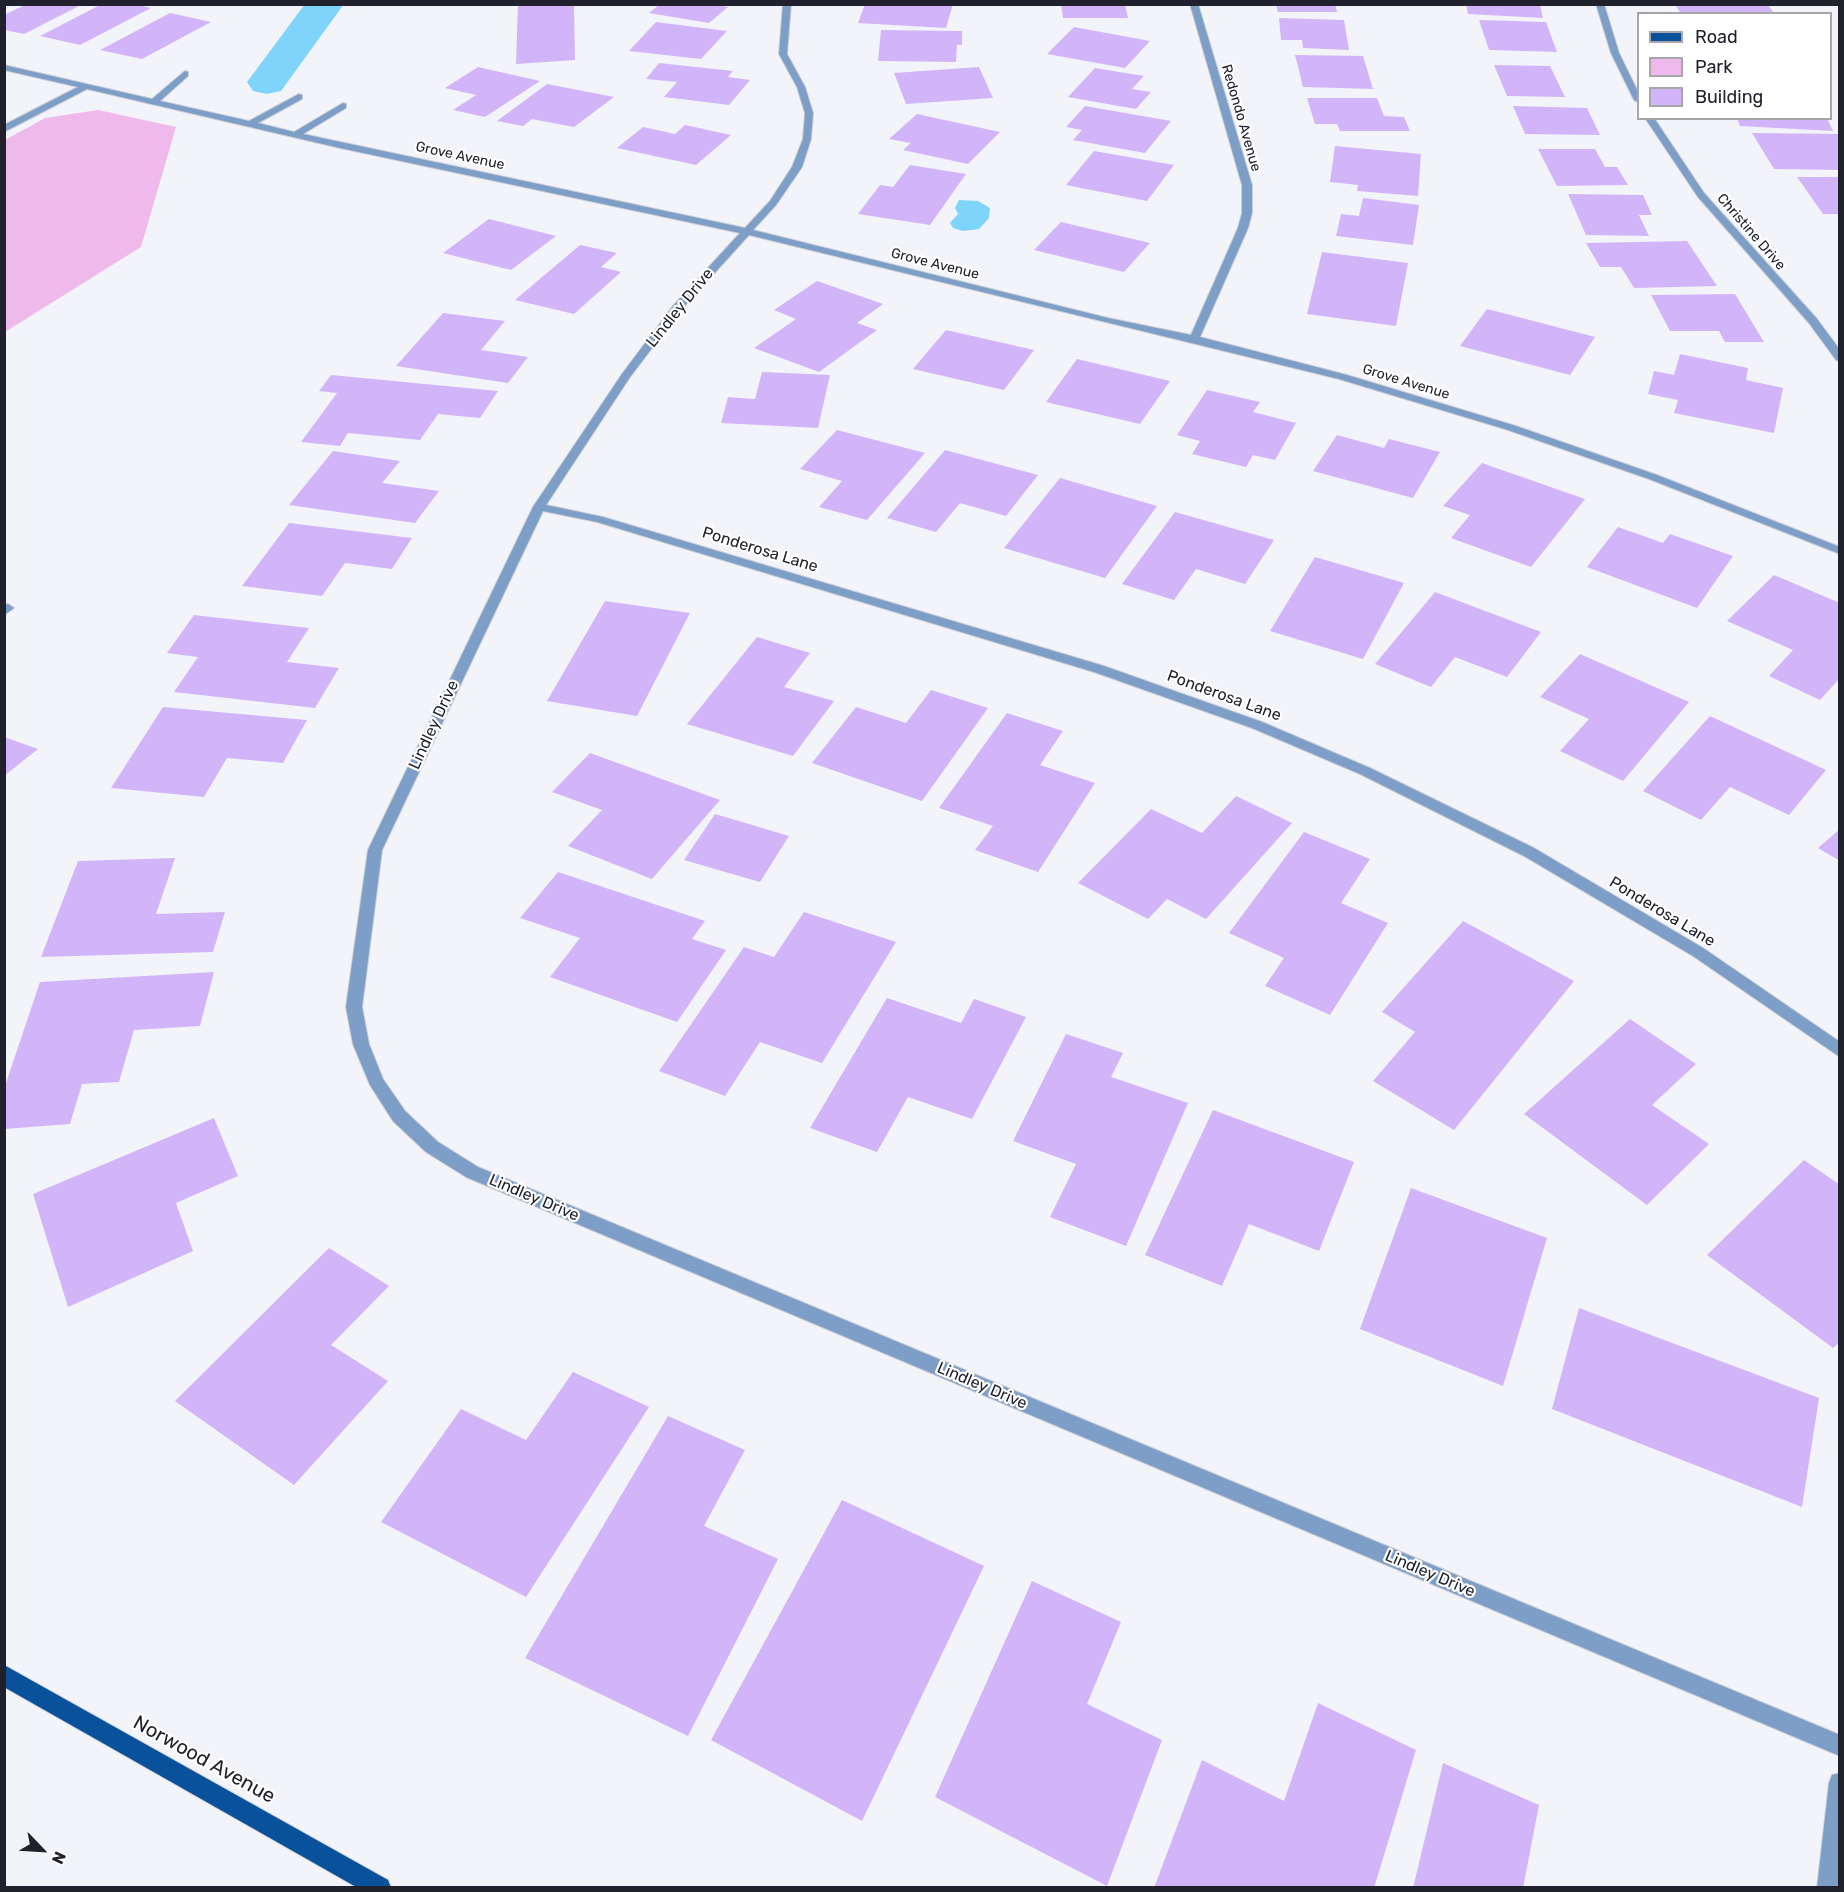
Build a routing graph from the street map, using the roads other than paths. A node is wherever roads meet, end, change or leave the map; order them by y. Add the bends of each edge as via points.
1 (787, 4) edge
2 (1194, 4) edge
3 (1600, 4) edge
4 (4, 67) edge
5 (185, 74) dead end
6 (86, 86) junction
7 (299, 97) dead end
8 (1637, 98) edge
9 (153, 102) junction
10 (343, 106) dead end
11 (1650, 120) edge
12 (251, 124) junction
13 (4, 129) edge
14 (296, 134) junction
15 (747, 231) junction
16 (1194, 339) junction
17 (1839, 358) edge
18 (539, 507) junction
19 (1839, 551) edge
20 (1839, 1051) edge
21 (4, 1675) edge
22 (1839, 1746) edge
23 (1839, 1783) edge
24 (380, 1887) edge
25 (1828, 1887) edge

1 - 15 street, Lindley Drive via 783,54 801,87 808,113 807,139 797,167 773,203
2 - 16 street, Redondo Avenue via 1247,185 1243,228
3 - 8 street via 1615,53
4 - 6 street, Grove Avenue
5 - 9 street
6 - 9 street, Grove Avenue
6 - 13 street
7 - 12 street
9 - 12 street, Grove Avenue
10 - 14 street
11 - 17 street, Christine Drive via 1701,195 1813,321
12 - 14 street, Grove Avenue
14 - 15 street, Grove Avenue
15 - 16 street, Grove Avenue
15 - 18 street, Lindley Drive via 676,308
16 - 19 street, Grove Avenue via 1343,377 1512,428 1653,477
18 - 20 street, Ponderosa Lane via 599,519 1099,669 1268,729 1365,771 1529,852 1698,952
18 - 22 street, Lindley Drive via 375,850 354,1007 361,1044 376,1081 399,1116 432,1147 472,1172
21 - 24 main road, Norwood Avenue
23 - 25 street

